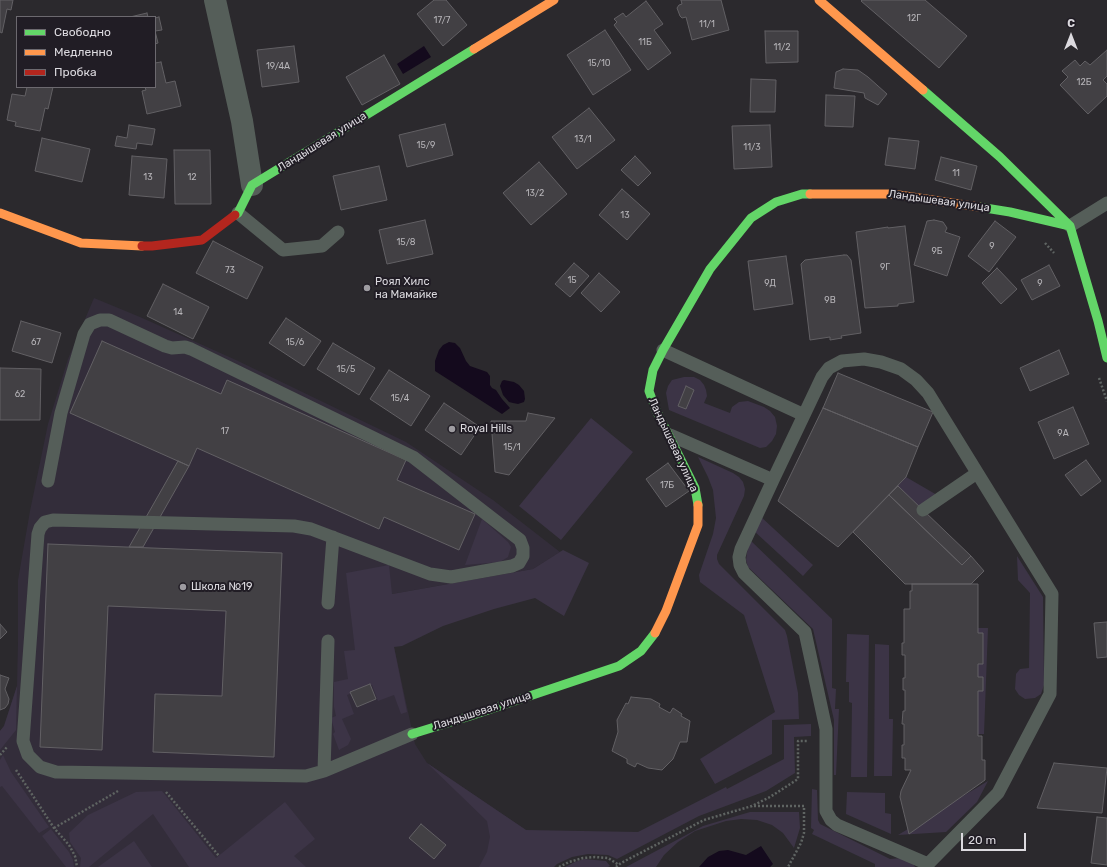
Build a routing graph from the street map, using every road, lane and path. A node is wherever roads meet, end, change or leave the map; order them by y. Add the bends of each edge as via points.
1 (214, 0) edge
2 (554, 0) edge
3 (819, 0) edge
4 (252, 185) junction
5 (1107, 203) edge
6 (0, 213) edge
7 (238, 213) junction
8 (1070, 226) junction
9 (338, 232) dead end
10 (1044, 242) dead end
11 (1055, 253) dead end
12 (663, 350) junction
13 (1107, 358) edge
14 (1099, 377) dead end
15 (1107, 401) edge
16 (804, 414) junction
17 (668, 435) junction
18 (977, 473) junction
19 (773, 480) junction
20 (48, 481) dead end
21 (923, 510) dead end
22 (333, 537) junction
23 (328, 603) dead end
24 (328, 641) dead end
25 (412, 734) joint
26 (808, 741) dead end
27 (14, 767) dead end
28 (324, 771) junction
29 (119, 791) dead end
30 (165, 791) dead end
31 (752, 806) junction
32 (54, 828) junction
33 (219, 856) dead end
34 (618, 866) edge
35 (928, 866) edge
36 (76, 867) edge
37 (559, 867) edge
38 (788, 867) edge

1 - 4 street via 242,121
2 - 4 street, Ландышевая улица
3 - 8 street via 1000,157
4 - 7 street
5 - 8 lane
6 - 7 street via 81,243 152,246 202,240
7 - 9 lane via 283,250 322,246
8 - 12 street, Ландышевая улица via 1010,212 892,194 802,194 776,202 751,218 710,269
8 - 13 street
10 - 11 path
12 - 16 lane
12 - 17 street, Ландышевая улица via 653,370 649,391
14 - 15 path
16 - 18 lane via 822,377 829,368 842,362 864,359 902,369 928,393
16 - 19 lane
17 - 19 lane
17 - 25 street, Ландышевая улица via 695,488 699,507 698,525 666,611 653,636 641,651 619,666
18 - 21 lane
18 - 35 lane via 1052,594 1050,694 998,793
19 - 35 lane via 741,548 740,565 744,573 805,632 826,729 826,811 831,820 838,825
20 - 22 lane via 61,413 84,334 90,324 109,320 165,346 191,349 413,457 520,540 523,556 519,563 512,566 451,577 430,574
22 - 23 lane
22 - 28 lane via 294,526 53,520 46,522 38,534 23,741 28,755 40,767 56,772 306,776
24 - 28 lane
25 - 28 lane
26 - 31 path via 798,741 798,779
27 - 32 path
29 - 32 path
30 - 33 path
31 - 34 path via 704,820
31 - 38 path via 804,806 804,833
32 - 36 path via 69,845 75,856
34 - 37 path via 608,858 595,857 583,858

